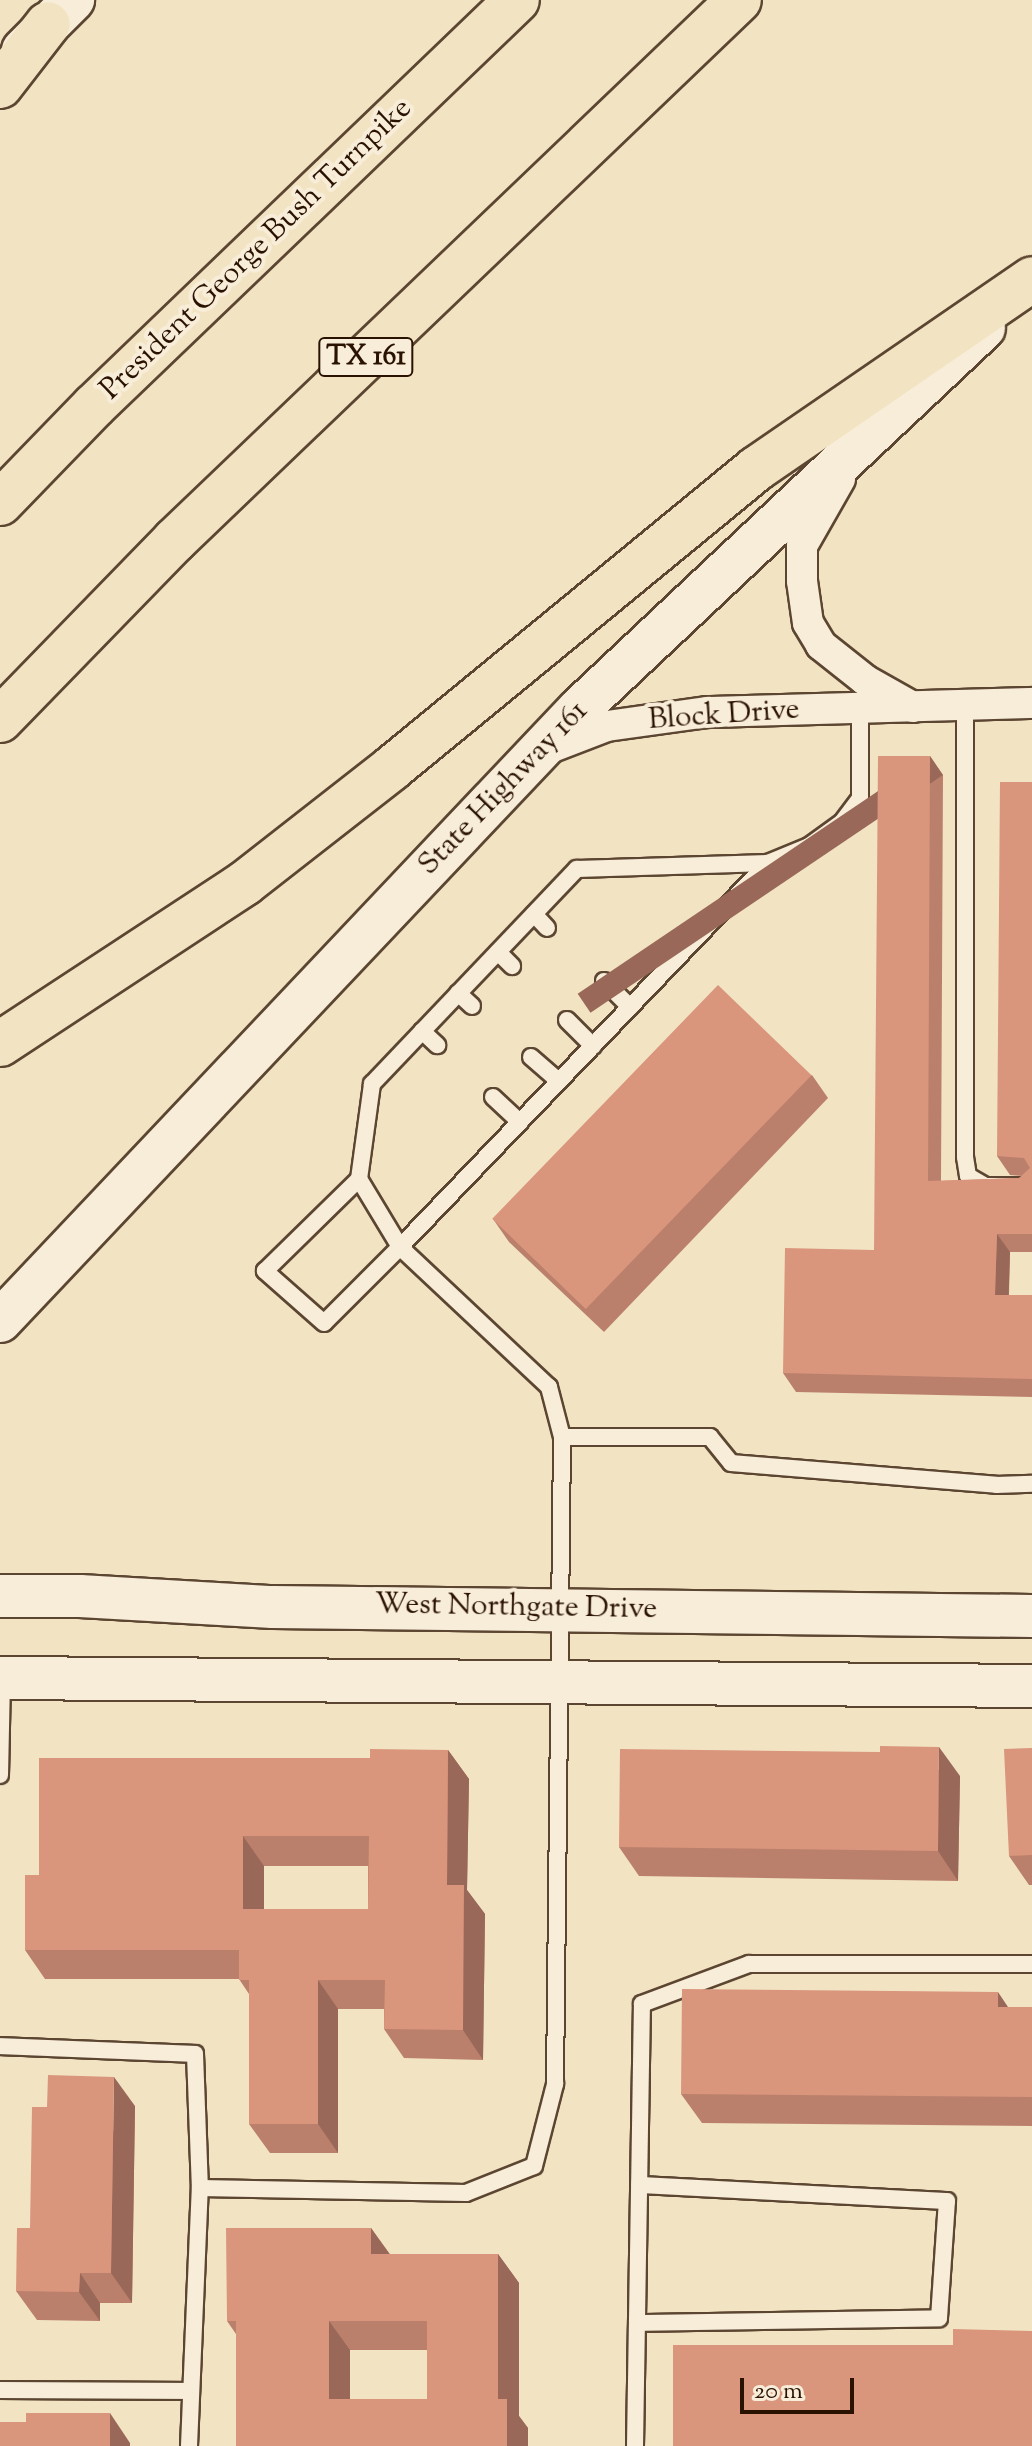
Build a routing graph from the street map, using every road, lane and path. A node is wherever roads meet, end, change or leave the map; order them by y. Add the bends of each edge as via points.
1 (517, 0) edge
2 (739, 0) edge
3 (61, 12) edge
4 (0, 74) edge
5 (0, 86) edge
6 (1032, 281) edge
7 (861, 444) junction
8 (0, 503) edge
9 (1032, 703) edge
10 (965, 706) junction
11 (860, 708) junction
12 (915, 708) junction
13 (0, 720) edge
14 (538, 753) junction
15 (768, 863) junction
16 (534, 914) junction
17 (547, 928) dead end
18 (498, 952) junction
19 (512, 966) dead end
20 (604, 981) dead end
21 (458, 993) junction
22 (472, 1006) dead end
23 (630, 1007) junction
24 (567, 1020) dead end
25 (422, 1031) junction
26 (0, 1044) edge
27 (437, 1045) dead end
28 (593, 1046) junction
29 (531, 1057) dead end
30 (559, 1081) junction
31 (493, 1097) dead end
32 (520, 1122) junction
33 (359, 1179) junction
34 (1032, 1186) edge
35 (400, 1247) junction
36 (0, 1321) edge
37 (562, 1437) junction
38 (1032, 1484) edge
39 (0, 1571) edge
40 (0, 1596) edge
41 (80, 1596) junction
42 (560, 1608) junction
43 (1032, 1616) edge
44 (1, 1678) edge
45 (561, 1683) junction
46 (1032, 1686) edge
47 (0, 1775) edge
48 (1032, 1964) edge
49 (0, 2046) edge
50 (639, 2185) junction
51 (200, 2188) junction
52 (637, 2323) junction
53 (0, 2390) edge
54 (190, 2391) junction
55 (189, 2446) edge
56 (635, 2446) edge

1 - 8 highway, President George Bush Turnpike
2 - 13 highway, TX 161 via 174,541
3 - 4 main road
3 - 5 highway
6 - 7 main road, State Highway 161
6 - 26 highway via 756,469 245,883
7 - 12 street via 802,546 808,623 821,645 865,680
7 - 14 main road, State Highway 161
9 - 10 street, Block Drive
10 - 12 street, Block Drive
10 - 34 lane via 965,1157 968,1176 985,1186
11 - 12 street, Block Drive
11 - 14 street, Block Drive via 708,712 622,724
11 - 15 lane via 860,798 842,822 809,846
14 - 36 main road, State Highway 161
15 - 16 lane via 577,869
15 - 23 lane
16 - 17 lane
16 - 18 lane
18 - 19 lane
18 - 21 lane
20 - 23 lane
21 - 22 lane
21 - 25 lane
23 - 28 lane
24 - 28 lane
25 - 27 lane
25 - 33 lane via 372,1084
28 - 30 lane
29 - 30 lane
30 - 32 lane
31 - 32 lane
32 - 35 lane
33 - 35 lane
33 - 35 lane via 265,1271 324,1323
35 - 37 lane via 549,1387
37 - 38 lane via 710,1437 731,1463
37 - 42 lane
39 - 41 main road
40 - 41 main road, West Northgate Drive
41 - 42 main road, West Northgate Drive via 273,1607
42 - 43 main road, West Northgate Drive
42 - 45 lane
44 - 45 main road
44 - 47 lane
45 - 46 main road
45 - 51 lane via 555,2084 534,2166 466,2193
48 - 50 lane via 749,1964 642,2004
49 - 51 lane via 195,2054
50 - 52 lane
50 - 52 lane via 947,2201 939,2318
51 - 54 lane
52 - 56 lane
53 - 54 lane
54 - 55 lane

